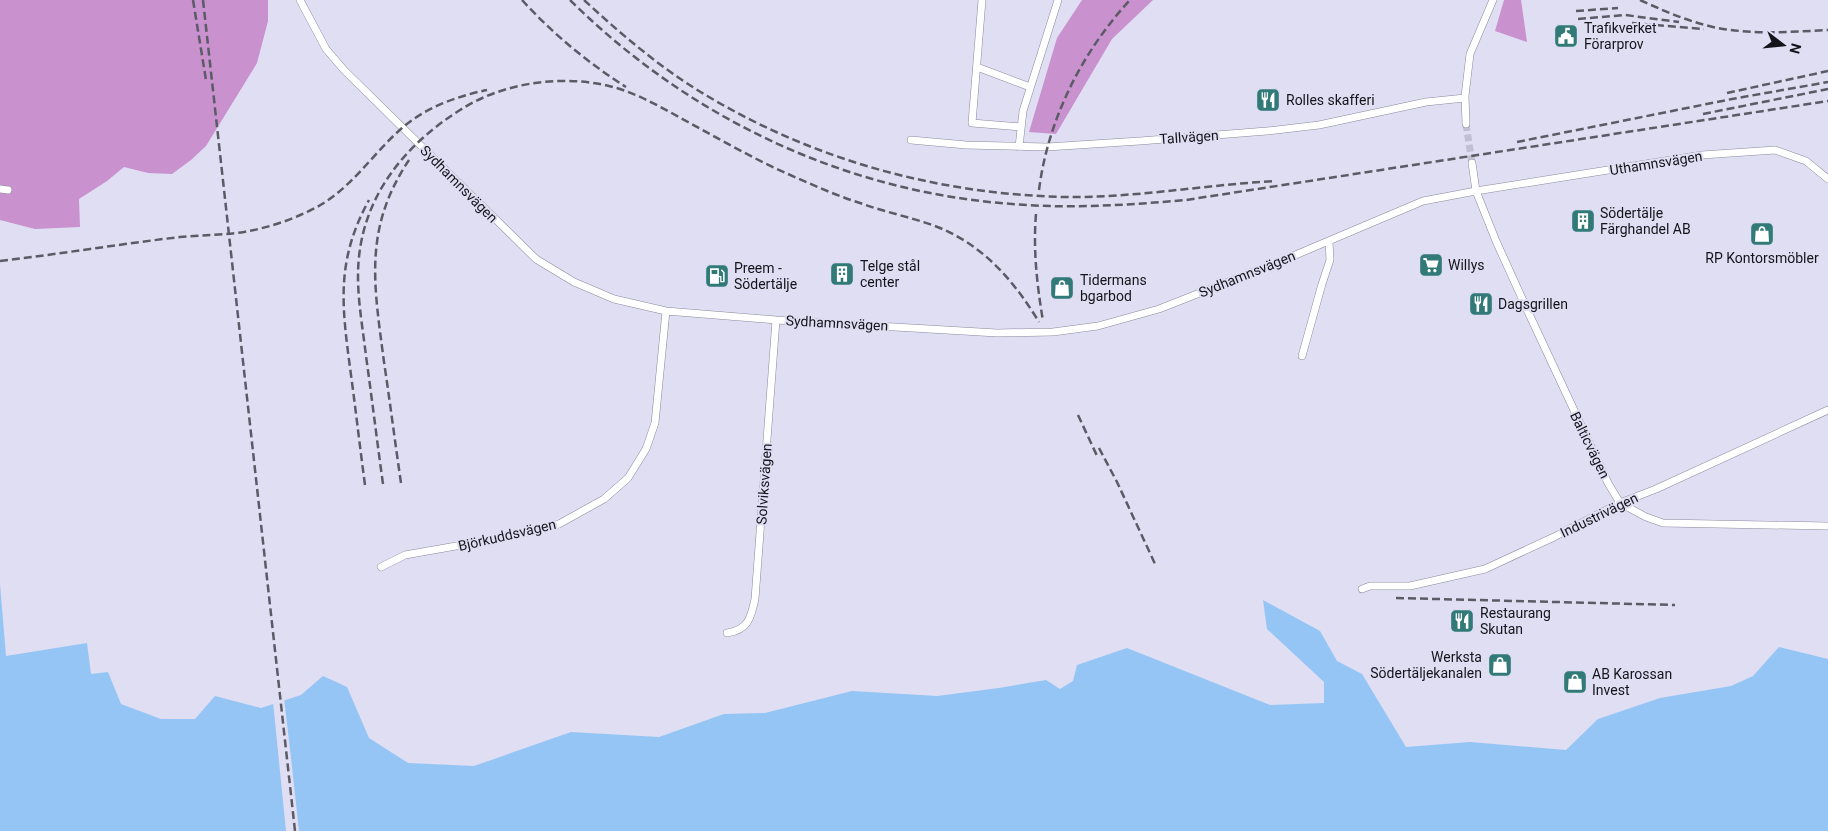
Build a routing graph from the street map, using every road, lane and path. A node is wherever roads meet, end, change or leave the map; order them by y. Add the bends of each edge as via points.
1 (300, 0) edge
2 (982, 0) edge
3 (1058, 0) edge
4 (1493, 0) edge
5 (977, 67) junction
6 (1030, 87) junction
7 (1465, 98) junction
8 (1466, 124) tunnel mouth
9 (1021, 127) junction
10 (911, 140) dead end
11 (1019, 147) junction
12 (1472, 163) tunnel mouth
13 (1828, 179) edge
14 (1476, 191) junction
15 (1329, 241) junction
16 (666, 311) junction
17 (776, 320) junction
18 (1302, 356) dead end
19 (1828, 410) edge
20 (1620, 503) junction
21 (1828, 526) edge
22 (381, 566) dead end
23 (1362, 589) dead end
24 (727, 633) dead end

1 - 16 street, Sydhamnsvägen via 326,49 344,70 536,259 574,282 614,299
2 - 5 street
3 - 6 street
4 - 7 street via 1470,54
5 - 6 street
5 - 9 street via 972,123
6 - 9 street
7 - 8 street
7 - 11 street, Tallvägen via 1267,131 1047,148
9 - 11 street
10 - 11 street, Tallvägen
12 - 14 street, Balticvägen
13 - 14 street, Uthamnsvägen via 1806,161 1775,150 1702,155
14 - 15 street, Sydhamnsvägen via 1423,201
14 - 20 street, Balticvägen via 1530,316
15 - 17 street, Sydhamnsvägen via 1160,309 1098,326 1053,332 997,333
15 - 18 street via 1330,260
16 - 17 street, Sydhamnsvägen
16 - 22 street, Björkuddsvägen via 655,423 646,449 628,478 604,499 559,524 513,536 405,555
17 - 24 street, Solviksvägen via 755,599 751,618 743,627
19 - 20 street, Industrivägen
20 - 21 street via 1646,518 1663,523
20 - 23 street, Industrivägen via 1485,569 1416,584

